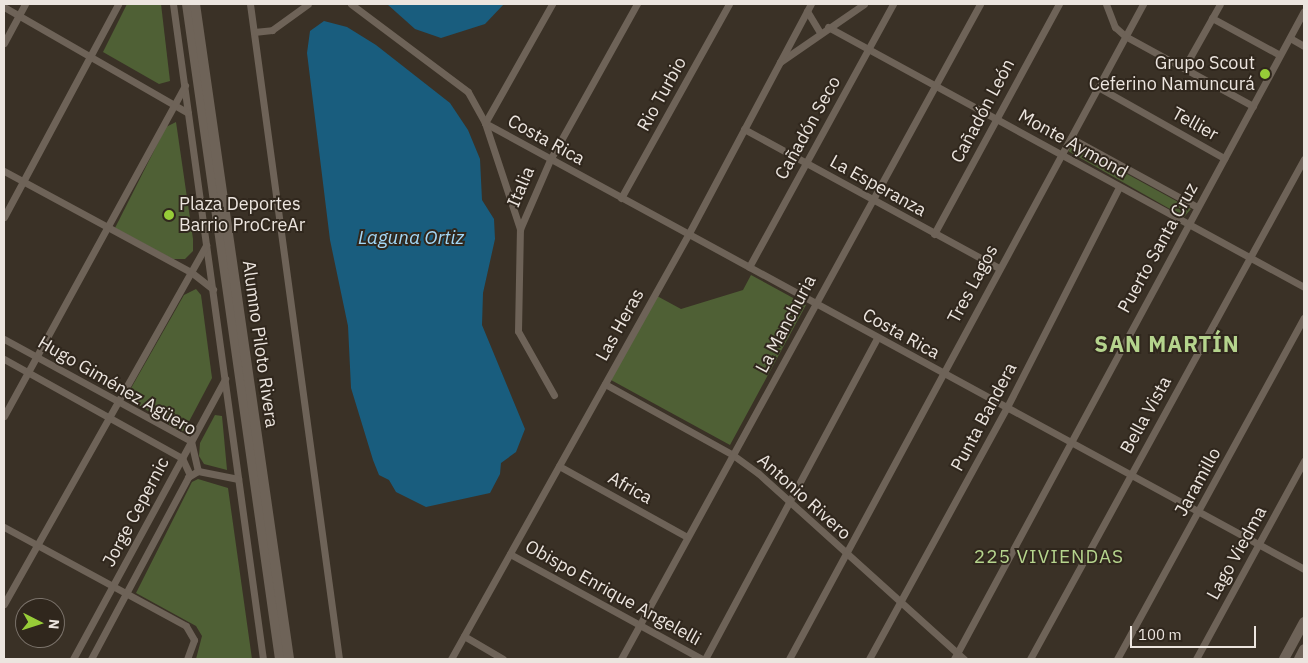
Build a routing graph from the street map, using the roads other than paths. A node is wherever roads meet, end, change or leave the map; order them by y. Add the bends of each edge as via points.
1 (6, 4) edge
2 (25, 4) edge
3 (118, 4) edge
4 (173, 4) edge
5 (187, 4) edge
6 (195, 4) edge
7 (250, 4) edge
8 (308, 4) edge
9 (351, 4) edge
10 (552, 4) edge
11 (637, 4) edge
12 (729, 4) edge
13 (811, 4) edge
14 (864, 4) edge
15 (893, 4) edge
16 (980, 4) edge
17 (1059, 4) edge
18 (1106, 4) edge
19 (1143, 4) edge
20 (1220, 4) edge
21 (4, 7) edge
22 (808, 11) junction
23 (1304, 11) edge
24 (19, 16) junction
25 (1212, 18) junction
26 (828, 27) junction
27 (254, 32) junction
28 (820, 33) junction
29 (1125, 36) junction
30 (1290, 38) junction
31 (4, 43) edge
32 (1304, 46) edge
33 (868, 50) junction
34 (1280, 55) junction
35 (92, 56) junction
36 (778, 64) junction
37 (1184, 68) junction
38 (185, 85) junction
39 (934, 85) junction
40 (1098, 87) junction
41 (174, 102) junction
42 (1253, 106) junction
43 (188, 113) junction
44 (996, 118) junction
45 (485, 122) junction
46 (744, 129) junction
47 (1071, 138) junction
48 (1062, 155) junction
49 (1224, 158) junction
50 (1304, 159) edge
51 (550, 160) junction
52 (806, 164) junction
53 (4, 171) edge
54 (23, 181) junction
55 (1120, 187) junction
56 (621, 198) junction
57 (871, 201) junction
58 (1197, 207) junction
59 (4, 217) edge
60 (1187, 226) junction
61 (107, 227) junction
62 (520, 229) junction
63 (934, 234) junction
64 (688, 235) junction
65 (206, 244) junction
66 (1250, 259) junction
67 (749, 267) junction
68 (999, 268) junction
69 (191, 272) junction
70 (1304, 287) edge
71 (213, 289) junction
72 (814, 302) junction
73 (1304, 318) edge
74 (877, 338) junction
75 (4, 339) edge
76 (36, 357) junction
77 (4, 359) edge
78 (28, 372) junction
79 (942, 373) junction
80 (225, 379) junction
81 (604, 384) junction
82 (554, 395) dead end
83 (118, 400) junction
84 (1006, 409) junction
85 (4, 416) edge
86 (108, 416) junction
87 (191, 441) junction
88 (1068, 443) junction
89 (733, 454) junction
90 (182, 458) junction
91 (1304, 461) edge
92 (559, 466) junction
93 (198, 471) junction
94 (190, 475) junction
95 (1130, 476) junction
96 (238, 479) junction
97 (788, 500) junction
98 (1198, 514) junction
99 (4, 527) edge
100 (687, 536) junction
101 (36, 544) junction
102 (1258, 545) junction
103 (510, 554) junction
104 (846, 554) junction
105 (1304, 569) edge
106 (112, 586) junction
107 (126, 594) junction
108 (4, 604) edge
109 (901, 604) junction
110 (1304, 622) edge
111 (639, 626) junction
112 (464, 636) junction
113 (1292, 644) junction
114 (1302, 653) edge
115 (956, 656) edge
116 (73, 659) edge
117 (91, 659) edge
118 (187, 659) edge
119 (263, 659) edge
120 (280, 659) edge
121 (289, 659) edge
122 (339, 659) edge
123 (451, 659) edge
124 (504, 659) edge
125 (621, 659) edge
126 (703, 659) edge
127 (789, 659) edge
128 (869, 659) edge
129 (964, 659) edge
130 (1030, 659) edge
131 (1117, 659) edge
132 (1196, 659) edge
133 (1284, 659) edge

1 - 21 street
2 - 24 street
3 - 35 street
4 - 38 street
5 - 120 main road, Alumno Piloto Rivera
6 - 121 main road, Alumno Piloto Rivera
7 - 27 street
8 - 27 street via 272,30
9 - 45 street via 461,85
10 - 45 street
11 - 51 street, Italia
12 - 56 street, Rio Turbio
13 - 22 street, Las Heras
14 - 26 street
15 - 33 street, Cañadón Seco
16 - 39 street, La Manchuria
17 - 44 street, Cañadón León
18 - 29 street via 1115,27
19 - 29 street, Tres Lagos
20 - 25 street
21 - 24 street
22 - 28 street
22 - 36 street, Las Heras
23 - 30 street, Puerto Santa Cruz
24 - 31 street
24 - 35 street
25 - 34 street
25 - 37 street
26 - 28 street
26 - 33 street, Monte Aymond
27 - 122 street
28 - 36 street
29 - 37 street
29 - 40 street, Tres Lagos
30 - 32 street
30 - 34 street, Puerto Santa Cruz
33 - 39 street, Monte Aymond
33 - 52 street, Cañadón Seco
34 - 42 street, Puerto Santa Cruz
35 - 41 street
35 - 54 street
36 - 46 street, Las Heras
37 - 42 street
38 - 41 street
38 - 43 street
39 - 44 street, Monte Aymond
39 - 57 street, La Manchuria
40 - 47 street, Tres Lagos
40 - 49 street, Tellier
41 - 43 street
41 - 61 street
42 - 49 street, Puerto Santa Cruz
43 - 65 street
44 - 48 street, Monte Aymond
44 - 63 street, Cañadón León
45 - 51 street, Costa Rica
45 - 62 street
46 - 52 street, La Esperanza
46 - 64 street, Las Heras
47 - 48 street, Tres Lagos
47 - 58 street
48 - 55 street, Monte Aymond
48 - 68 street, Tres Lagos
49 - 58 street, Puerto Santa Cruz
50 - 66 street, Bella Vista
51 - 56 street, Costa Rica
51 - 62 street, Italia
52 - 57 street, La Esperanza
52 - 67 street, Cañadón Seco
53 - 54 street
54 - 59 street
54 - 61 street
55 - 60 street, Monte Aymond
55 - 84 street, Punta Bandera
56 - 64 street, Costa Rica
57 - 63 street, La Esperanza
57 - 72 street, La Manchuria
58 - 60 street, Puerto Santa Cruz
60 - 66 street, Monte Aymond
60 - 88 street, Puerto Santa Cruz
61 - 69 street
61 - 76 street
62 - 82 street, Italia via 518,331
63 - 68 street, La Esperanza
64 - 67 street, Costa Rica
64 - 81 street, Las Heras
65 - 69 street
65 - 71 street
66 - 70 street, Monte Aymond
66 - 95 street, Bella Vista
67 - 72 street, Costa Rica
68 - 79 street, Tres Lagos
69 - 71 street
69 - 83 street
71 - 80 street
72 - 74 street, Costa Rica
72 - 89 street, La Manchuria
73 - 98 street, Jaramillo
74 - 79 street, Costa Rica
74 - 97 street
75 - 76 street, Hugo Giménez Agüero
76 - 78 street
76 - 83 street, Hugo Giménez Agüero
77 - 78 street, Hugo Giménez Agüero
78 - 85 street
78 - 86 street, Hugo Giménez Agüero
79 - 84 street, Costa Rica
79 - 104 street, Tres Lagos
80 - 87 street, Jorge Cepernic
80 - 96 street
81 - 89 street, Antonio Rivero
81 - 92 street, Las Heras
83 - 86 street
83 - 87 street, Hugo Giménez Agüero
84 - 88 street, Costa Rica
84 - 109 street, Punta Bandera
86 - 90 street, Hugo Giménez Agüero
86 - 101 street
87 - 90 street, Jorge Cepernic
87 - 93 street, Hugo Giménez Agüero
88 - 95 street, Costa Rica
88 - 115 street, Puerto Santa Cruz
89 - 97 street, Antonio Rivero
89 - 100 street, La Manchuria
90 - 94 street, Hugo Giménez Agüero
90 - 106 street, Jorge Cepernic
91 - 102 street, Lago Viedma
92 - 100 street, Africa
92 - 103 street, Las Heras
93 - 94 street, Jorge Cepernic
93 - 96 street, Jorge Cepernic
94 - 107 street, Jorge Cepernic
95 - 98 street, Costa Rica
95 - 130 street, Bella Vista
96 - 119 street
97 - 104 street, Antonio Rivero
97 - 126 street
98 - 102 street, Costa Rica
98 - 131 street, Jaramillo
99 - 101 street
100 - 111 street, La Manchuria
101 - 106 street
101 - 108 street
102 - 105 street, Costa Rica
102 - 132 street, Lago Viedma
103 - 111 street, Obispo Enrique Angelelli
103 - 112 street, Las Heras
104 - 109 street, Antonio Rivero
104 - 127 street, Tres Lagos
106 - 107 street
106 - 116 street, Jorge Cepernic
107 - 117 street, Jorge Cepernic
107 - 118 street via 192,632 193,647
109 - 115 street, Antonio Rivero
109 - 128 street, Punta Bandera
110 - 113 main road
111 - 125 street, La Manchuria
111 - 126 street, Obispo Enrique Angelelli
112 - 123 street, Las Heras
112 - 124 street
113 - 114 street
113 - 133 main road
115 - 129 street, Antonio Rivero

